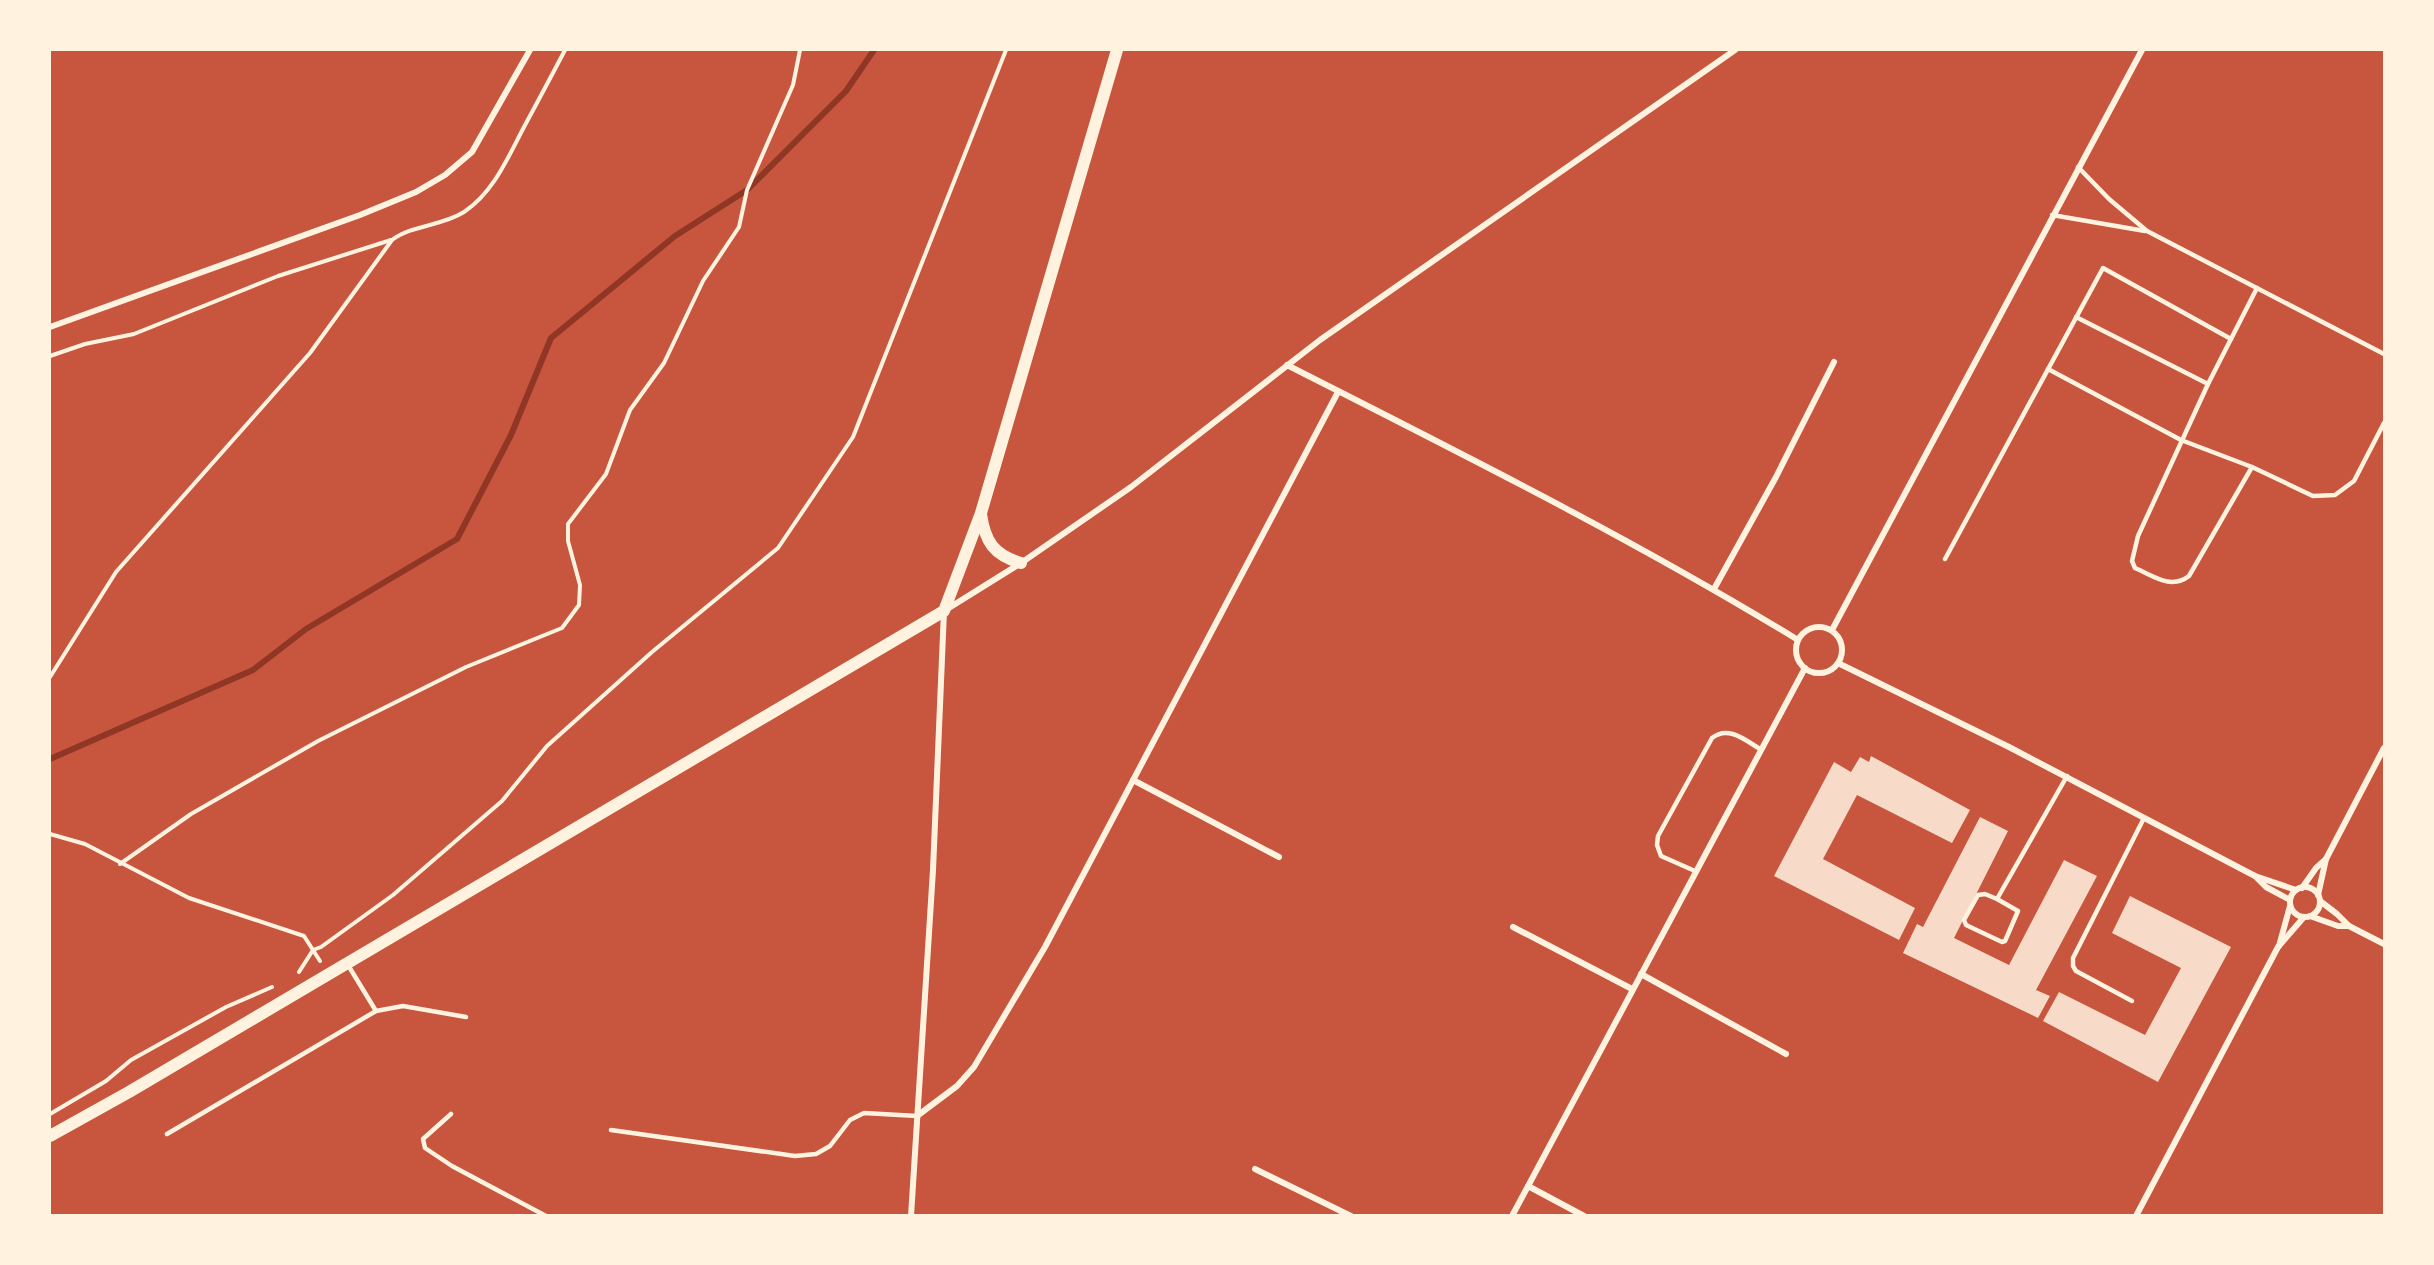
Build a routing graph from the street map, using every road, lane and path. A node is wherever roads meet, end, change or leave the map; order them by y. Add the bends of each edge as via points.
1 (530, 50) edge
2 (566, 50) edge
3 (800, 50) edge
4 (1006, 50) edge
5 (1117, 50) edge
6 (1736, 50) edge
7 (2142, 50) edge
8 (2078, 167) junction
9 (2052, 215) junction
10 (2147, 231) junction
11 (392, 240) junction
12 (2257, 288) junction
13 (2076, 317) junction
14 (50, 327) edge
15 (2231, 339) junction
16 (2385, 354) edge
17 (50, 356) edge
18 (1834, 362) dead end
19 (1287, 366) junction
20 (2048, 369) junction
21 (2208, 384) junction
22 (1338, 392) junction
23 (2385, 423) edge
24 (2181, 440) junction
25 (2252, 467) junction
26 (981, 513) junction
27 (1945, 559) dead end
28 (1021, 563) junction
29 (1714, 589) junction
30 (944, 611) junction
31 (1832, 630) junction
32 (1798, 640) junction
33 (1838, 663) junction
34 (1805, 668) junction
35 (50, 677) edge
36 (2385, 748) edge
37 (1760, 749) junction
38 (2067, 776) junction
39 (1133, 780) junction
40 (2144, 818) junction
41 (50, 834) edge
42 (1279, 857) dead end
43 (2326, 859) junction
44 (120, 864) junction
45 (1695, 871) junction
46 (2255, 876) junction
47 (2299, 889) junction
48 (2319, 898) junction
49 (1997, 899) junction
50 (2290, 903) junction
51 (2307, 917) junction
52 (2349, 926) junction
53 (1513, 927) dead end
54 (2385, 944) edge
55 (2278, 946) junction
56 (313, 950) junction
57 (347, 963) junction
58 (1641, 974) junction
59 (328, 975) junction
60 (296, 977) dead end
61 (277, 985) dead end
62 (1632, 989) junction
63 (2132, 1001) dead end
64 (376, 1011) junction
65 (466, 1017) dead end
66 (1786, 1054) dead end
67 (50, 1114) edge
68 (451, 1114) dead end
69 (917, 1116) junction
70 (611, 1130) dead end
71 (167, 1134) dead end
72 (50, 1136) edge
73 (1255, 1169) dead end
74 (1528, 1186) junction
75 (546, 1215) edge
76 (911, 1215) edge
77 (1352, 1215) edge
78 (1512, 1215) edge
79 (1584, 1215) edge
80 (2136, 1215) edge

1 - 14 street via 472,152 446,175 360,215
2 - 11 path via 500,173 482,198 463,212
3 - 44 path via 793,85 747,190 739,227 704,281 664,363 630,410 606,474 568,524 568,541 580,585 579,605 562,628 466,667 318,741 190,814
4 - 56 path via 853,437 778,548 652,652 547,746 484,817 393,895
5 - 26 main road
6 - 19 street
7 - 8 street
8 - 9 street
8 - 10 lane
9 - 10 lane
9 - 31 street
10 - 12 lane
11 - 17 path via 278,276 134,334
11 - 35 path via 310,353 116,572
12 - 15 lane
12 - 16 lane
13 - 15 lane via 2103,268
13 - 20 lane
13 - 21 lane
15 - 21 lane
18 - 29 street
19 - 22 street
19 - 28 street via 1131,487
20 - 24 lane
20 - 27 lane
21 - 24 lane
22 - 29 street via 1485,465
22 - 39 street
23 - 25 lane via 2354,481 2335,495 2313,496
24 - 25 lane
24 - 25 lane via 2138,536 2132,561 2135,568 2169,583 2181,582 2189,576
26 - 28 main road via 983,529 993,547
26 - 30 main road
28 - 30 street
29 - 32 street
30 - 57 main road
30 - 69 street
31 - 32 street via 1809,629
31 - 33 street via 1843,649
32 - 34 street via 1797,655
33 - 34 street via 1826,672
33 - 38 street
34 - 37 street
36 - 43 street
37 - 45 street
37 - 45 lane via 1726,731 1712,738 1658,836 1661,856
38 - 40 street
38 - 49 lane
39 - 42 street
39 - 69 street via 1045,947 978,1061 957,1086
40 - 46 street
40 - 63 lane via 2073,958 2076,971
41 - 44 path via 85,843
43 - 47 street
43 - 48 street
44 - 56 path via 189,898 304,936
45 - 58 street
46 - 47 street
46 - 50 street
47 - 48 street via 2308,888
47 - 50 street
48 - 51 street via 2319,908
48 - 52 street
49 - 49 lane via 1978,895 1964,920 2002,942 2018,911
50 - 51 street via 2298,916
50 - 55 street
51 - 52 street
51 - 55 street
52 - 54 street
53 - 62 street
55 - 80 street
56 - 59 path
56 - 60 path
57 - 59 main road
57 - 64 lane
58 - 62 street
58 - 66 street
59 - 72 main road
61 - 67 path via 226,1007 141,1055
62 - 74 street
64 - 65 lane via 403,1006
64 - 71 lane
68 - 75 lane via 423,1139 425,1148
69 - 70 lane via 864,1113 850,1120 830,1146 816,1154 795,1156
69 - 76 street
73 - 77 street
74 - 78 street
74 - 79 street

